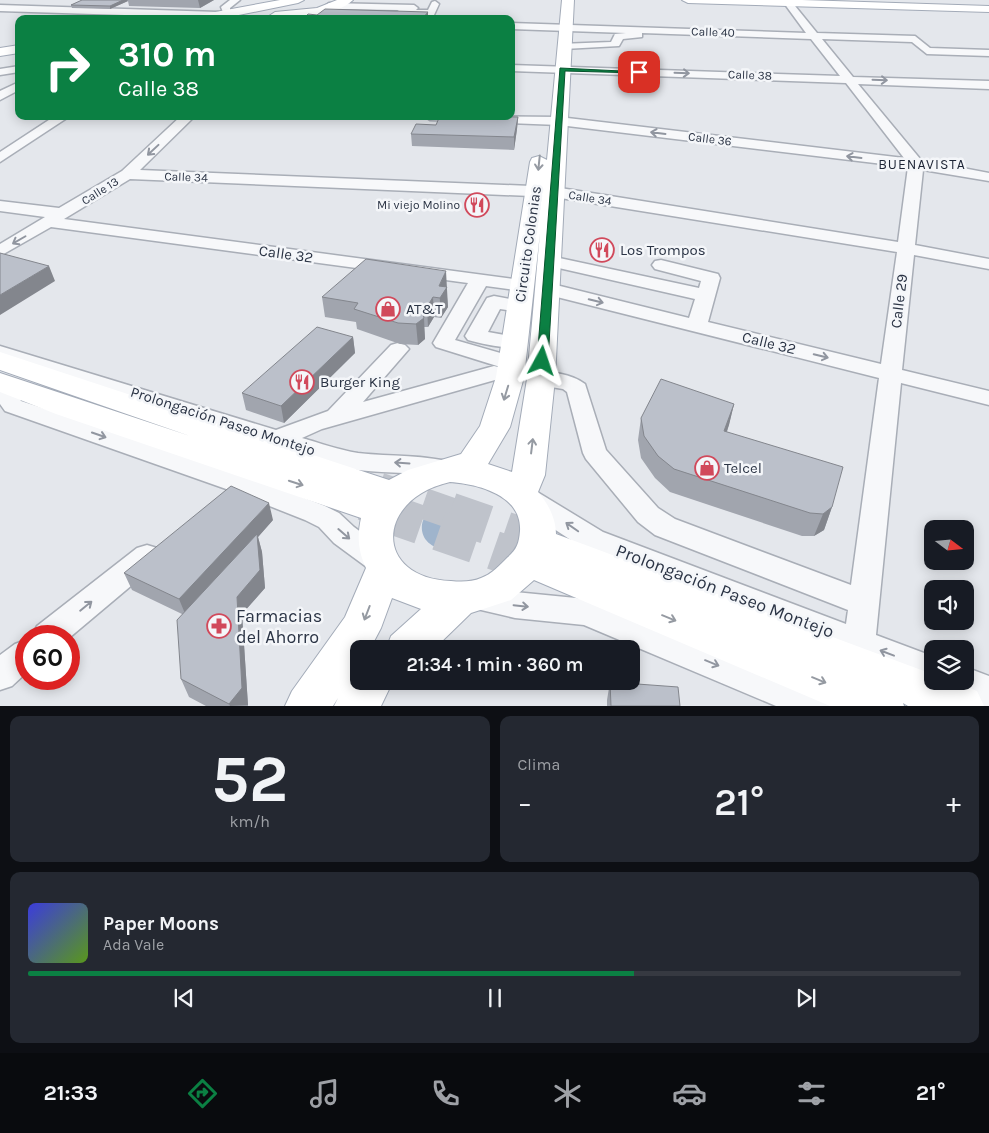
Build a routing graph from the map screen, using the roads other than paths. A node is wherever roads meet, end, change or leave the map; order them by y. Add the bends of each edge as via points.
1 (78, 0) edge
2 (236, 0) edge
3 (346, 0) edge
4 (568, 0) edge
5 (688, 0) edge
6 (875, 0) edge
7 (904, 0) edge
8 (914, 0) edge
9 (287, 1) edge
10 (989, 2) edge
11 (788, 3) junction
12 (56, 5) edge
13 (850, 5) junction
14 (0, 8) edge
15 (36, 9) junction
16 (989, 9) edge
17 (321, 12) edge
18 (224, 13) junction
19 (82, 14) edge
20 (22, 15) edge
21 (101, 15) edge
22 (149, 15) edge
23 (198, 15) edge
24 (210, 15) edge
25 (294, 15) edge
26 (377, 15) edge
27 (408, 15) edge
28 (515, 26) edge
29 (558, 28) junction
30 (653, 30) junction
31 (814, 35) junction
32 (15, 50) edge
33 (0, 52) edge
34 (989, 53) edge
35 (15, 55) edge
36 (0, 58) edge
37 (515, 68) edge
38 (557, 69) junction
39 (15, 70) edge
40 (0, 72) edge
41 (848, 79) junction
42 (989, 85) edge
43 (15, 87) edge
44 (0, 96) edge
45 (15, 97) edge
46 (515, 119) edge
47 (58, 120) edge
48 (184, 120) edge
49 (551, 120) junction
50 (0, 158) edge
51 (916, 164) junction
52 (127, 174) junction
53 (989, 177) edge
54 (545, 192) junction
55 (0, 206) edge
56 (57, 218) junction
57 (905, 248) junction
58 (0, 251) edge
59 (550, 261) junction
60 (989, 264) edge
61 (661, 265) dead end
62 (480, 279) junction
63 (548, 289) junction
64 (520, 295) junction
65 (705, 295) junction
66 (697, 326) junction
67 (398, 349) dead end
68 (0, 352) edge
69 (507, 360) junction
70 (0, 362) edge
71 (890, 373) junction
72 (541, 380) junction
73 (0, 384) edge
74 (431, 391) junction
75 (478, 392) dead end
76 (989, 398) edge
77 (334, 419) junction
78 (276, 439) junction
79 (453, 470) junction
80 (238, 483) junction
81 (523, 495) junction
82 (215, 502) edge
83 (170, 538) edge
84 (384, 565) junction
85 (467, 597) junction
86 (864, 603) junction
87 (62, 625) edge
88 (417, 640) edge
89 (859, 642) junction
90 (15, 663) edge
91 (924, 667) edge
92 (0, 675) edge
93 (974, 686) edge
94 (366, 690) edge
95 (989, 692) edge
96 (307, 706) edge
97 (356, 706) edge
98 (818, 706) edge
99 (882, 706) edge
100 (962, 706) edge

1 - 12 street
2 - 18 street via 224,7
3 - 17 main road
4 - 29 main road, Circuito Colonias
5 - 11 main road
6 - 13 main road via 875,3
7 - 8 main road
8 - 10 main road
8 - 16 main road via 924,5
9 - 18 main road
11 - 13 main road
11 - 31 street
12 - 15 street
12 - 19 street
13 - 16 main road
14 - 15 street
15 - 20 street
17 - 25 main road
17 - 26 street
17 - 27 street via 362,7 437,5 432,13
18 - 24 main road
19 - 21 street
21 - 22 street
22 - 23 street via 173,11 199,12
28 - 29 street, Calle 40
29 - 30 street, Calle 40
29 - 30 street via 611,46 621,36 649,34
29 - 38 main road, Circuito Colonias
30 - 31 street, Calle 40
31 - 34 street, Calle 40 via 915,39 927,51
31 - 41 street
32 - 33 main road
35 - 36 main road
37 - 38 street, Calle 38
38 -> 41 street, Calle 38
38 - 49 main road, Circuito Colonias
39 - 40 street
41 -> 42 street, Calle 38
41 - 51 street
43 - 44 street
44 - 45 street
46 - 49 street, Calle 36
47 - 50 street
48 -> 52 street, Calle 13
51 -> 49 street, Calle 36
49 - 54 main road, Circuito Colonias
51 - 53 street, Calle 36
51 - 57 street, Calle 29
52 - 54 street, Calle 34
52 - 56 street, Calle 13
54 - 57 street, Calle 34
54 - 59 main road, Circuito Colonias
54 - 64 main road, Circuito Colonias
55 - 56 street, Calle 32
56 -> 58 street, Calle 13
56 - 62 street, Calle 32
57 - 60 street, Calle 34
57 - 71 street, Calle 29
59 - 63 main road, Circuito Colonias
59 - 65 street
61 - 65 street via 711,278
62 - 64 street, Calle 32
62 - 69 street via 443,343
63 -> 66 street, Calle 32
63 - 72 main road, Circuito Colonias
64 - 69 main road, Circuito Colonias
64 - 69 street via 494,302 475,336
65 - 66 street
66 -> 71 street, Calle 32
67 - 77 street
68 - 78 street, Prolongación Paseo Montejo
69 - 74 street
69 -> 79 main road, Circuito Colonias via 495,427 473,462
73 -> 70 main road, Prolongación Paseo Montejo via 67,407 370,496
71 - 76 street, Calle 32
71 - 86 street, Calle 29
81 -> 72 main road, Circuito Colonias
72 - 86 street via 569,383 578,389 595,453 648,515 665,527
73 -> 80 street, Prolongación Paseo Montejo via 13,406
74 - 75 street
74 - 77 street
77 - 78 street via 314,423
79 -> 78 street, Prolongación Paseo Montejo via 398,462 359,462
79 - 81 main road via 481,472 495,477
79 - 84 main road via 410,483 382,510 376,527 375,545
80 - 82 street
80 -> 84 street, Prolongación Paseo Montejo via 316,512
81 - 85 main road via 536,514 538,534 533,554 520,573 499,588
89 -> 81 street, Prolongación Paseo Montejo via 593,540
87 -> 83 street
84 - 85 main road via 404,585 430,596
84 -> 96 main road via 361,628
85 - 88 main road
85 -> 98 street via 586,612
86 - 89 street, Calle 29
91 -> 89 street, Prolongación Paseo Montejo
90 - 92 street
93 - 95 street
94 - 97 main road
100 -> 99 main road, Prolongación Paseo Montejo via 547,557

